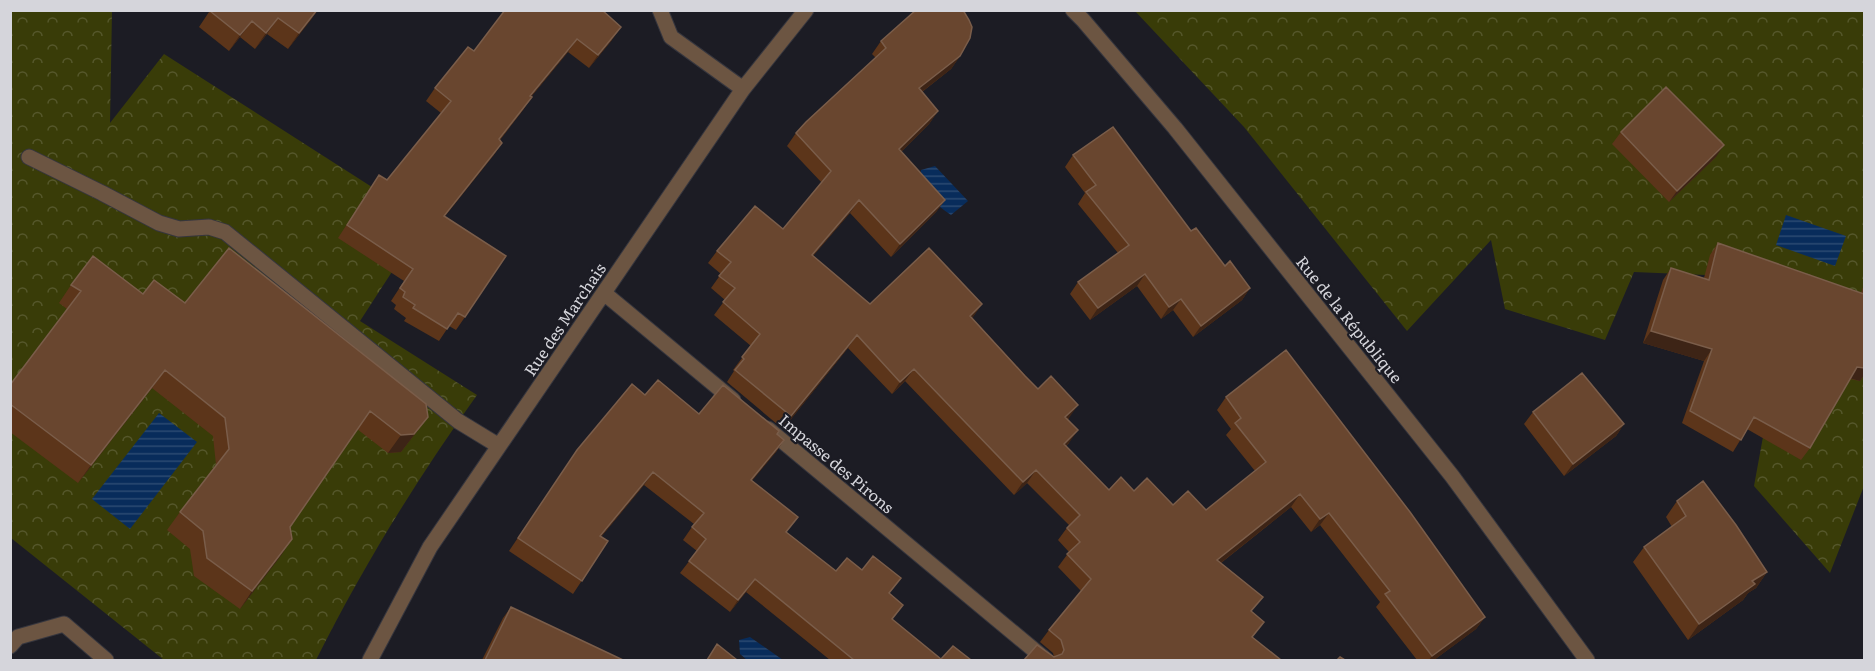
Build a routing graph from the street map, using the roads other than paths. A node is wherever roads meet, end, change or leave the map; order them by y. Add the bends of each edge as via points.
1 (660, 10) edge
2 (806, 10) edge
3 (1072, 10) edge
4 (743, 89) junction
5 (29, 157) dead end
6 (604, 293) junction
7 (499, 446) junction
8 (10, 646) edge
9 (106, 660) edge
10 (370, 660) edge
11 (1046, 660) edge
12 (1587, 660) edge

1 - 4 street via 671,37
2 - 4 street, Rue des Marchais
3 - 12 street, Rue de la République via 1175,128 1445,467
4 - 6 street, Rue des Marchais
5 - 7 street via 159,223 179,229 208,227 225,232 458,421
6 - 7 street, Rue des Marchais
6 - 11 street, Impasse des Pirons
7 - 10 street, Rue des Marchais via 430,547
8 - 9 street via 18,637 64,624

